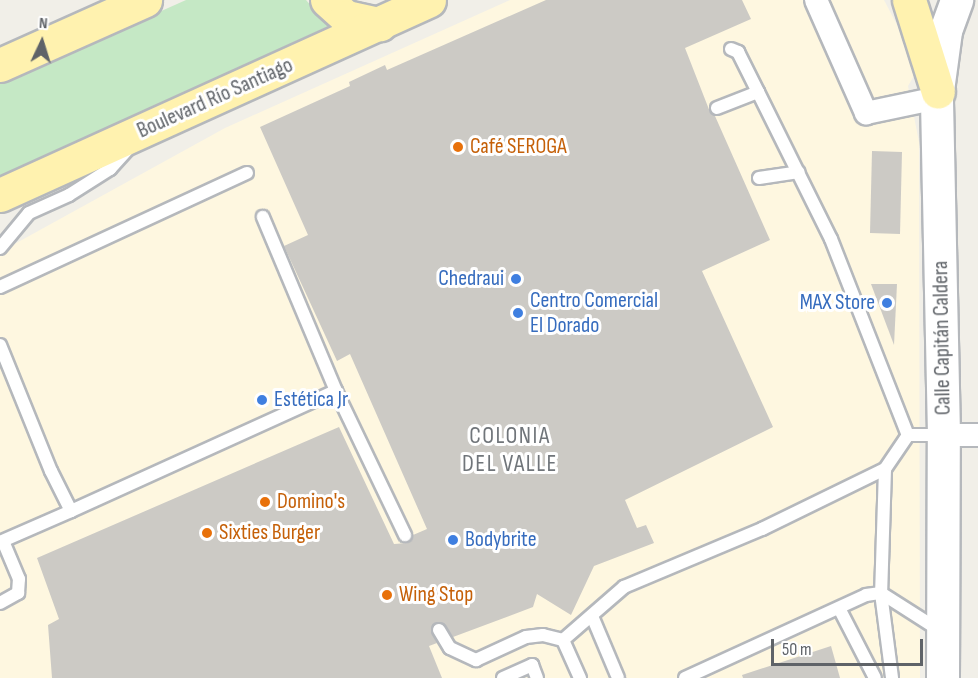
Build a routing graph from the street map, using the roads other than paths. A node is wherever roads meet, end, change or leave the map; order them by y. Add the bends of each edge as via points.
1 (145, 0) edge
2 (327, 0) edge
3 (816, 0) edge
4 (909, 0) edge
5 (957, 0) edge
6 (419, 3) edge
7 (380, 24) junction
8 (731, 49) dead end
9 (0, 65) edge
10 (758, 92) junction
11 (937, 95) junction
12 (717, 108) dead end
13 (146, 128) junction
14 (799, 172) junction
15 (247, 173) dead end
16 (759, 178) dead end
17 (0, 195) edge
18 (263, 218) dead end
19 (0, 248) edge
20 (0, 287) edge
21 (0, 345) edge
22 (336, 391) junction
23 (908, 435) junction
24 (944, 435) junction
25 (978, 435) edge
26 (885, 469) junction
27 (71, 511) junction
28 (405, 535) dead end
29 (1, 541) edge
30 (881, 593) junction
31 (0, 603) edge
32 (840, 610) junction
33 (592, 616) junction
34 (439, 630) dead end
35 (944, 633) junction
36 (563, 640) junction
37 (503, 678) edge
38 (537, 678) edge
39 (580, 678) edge
40 (618, 678) edge
41 (685, 678) edge
42 (875, 678) edge
43 (892, 678) edge
44 (943, 678) edge

1 - 9 main road
2 - 7 main road via 346,17
3 - 11 street via 866,113
4 - 11 main road
5 - 11 main road, Calle Capitán Caldera via 945,31
6 - 7 main road, Boulevard Río Santiago
7 - 13 main road, Boulevard Río Santiago
8 - 10 lane via 738,52
10 - 12 lane
10 - 14 lane
11 - 24 main road, Calle Capitán Caldera
13 - 17 main road, Boulevard Río Santiago
13 - 19 lane via 110,169 69,195 29,213
14 - 16 lane
14 - 23 lane via 831,239
15 - 20 lane
18 - 22 lane
21 - 27 lane
22 - 27 lane
22 - 28 lane
23 - 24 lane
23 - 26 lane
24 - 25 street
24 - 35 main road, Calle Capitán Caldera
26 - 30 lane
26 - 33 lane via 762,529 624,587
27 - 29 lane
29 - 31 lane via 19,579 18,593
30 - 32 lane via 866,595
30 - 35 lane
30 - 43 lane
32 - 41 lane
32 - 42 lane
33 - 36 lane
33 - 40 lane
34 - 36 lane via 450,648 476,660 526,637 543,635
35 - 44 main road, Calle Capitán Caldera
36 - 39 lane
37 - 38 lane via 532,664

